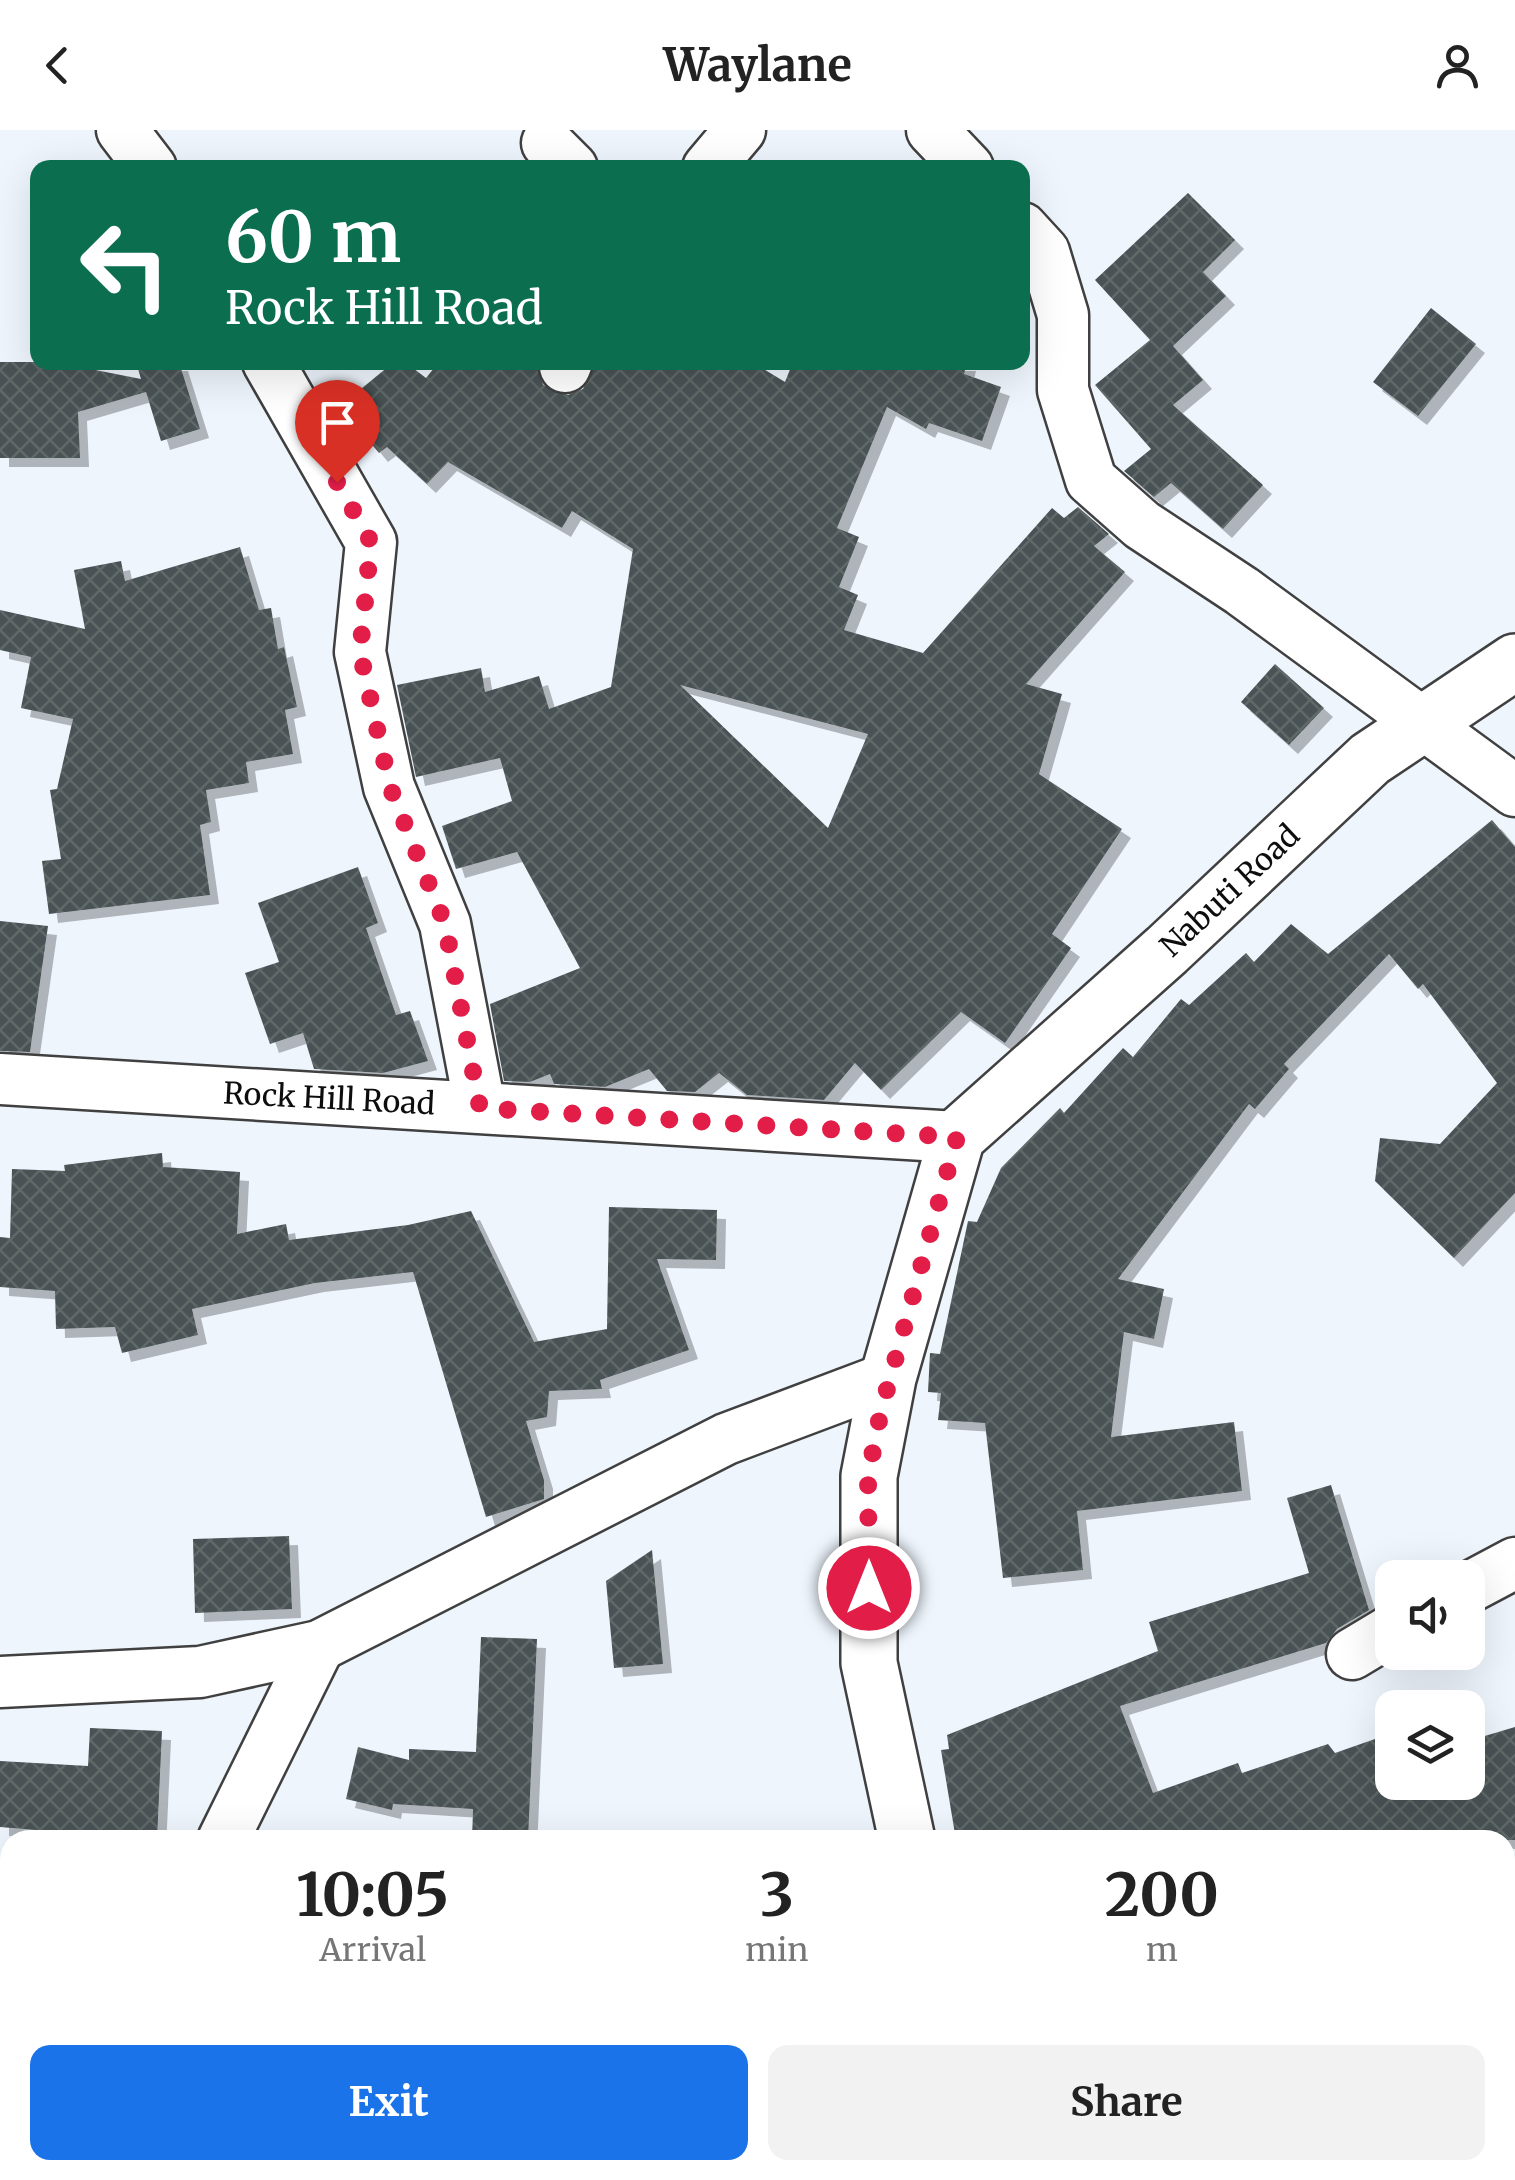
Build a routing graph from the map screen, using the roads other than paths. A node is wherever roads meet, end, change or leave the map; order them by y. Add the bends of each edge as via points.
1 (122, 130) edge
2 (740, 130) edge
3 (932, 130) edge
4 (144, 160) edge
5 (715, 160) edge
6 (960, 160) edge
7 (1030, 237) edge
8 (273, 370) edge
9 (1515, 662) edge
10 (1424, 723) junction
11 (1515, 791) edge
12 (0, 1079) edge
13 (480, 1108) junction
14 (957, 1137) junction
15 (888, 1378) junction
16 (1515, 1564) edge
17 (1485, 1579) edge
18 (318, 1646) junction
19 (0, 1682) edge
20 (228, 1830) edge
21 (905, 1830) edge

1 - 4 street
2 - 5 street
3 - 6 street
7 - 10 street via 1044,252 1063,315 1064,390 1091,480 1142,525
8 - 13 street via 371,542 360,652 390,787 445,924
9 - 10 street, Nabuti Road
10 - 11 street
10 - 14 street, Nabuti Road via 1370,759
12 - 13 street, Rock Hill Road
13 - 14 street, Rock Hill Road
14 - 15 street
15 - 18 street via 726,1439
15 - 21 street via 868,1476 869,1663
16 - 17 street
18 - 19 street via 200,1672
18 - 20 street

